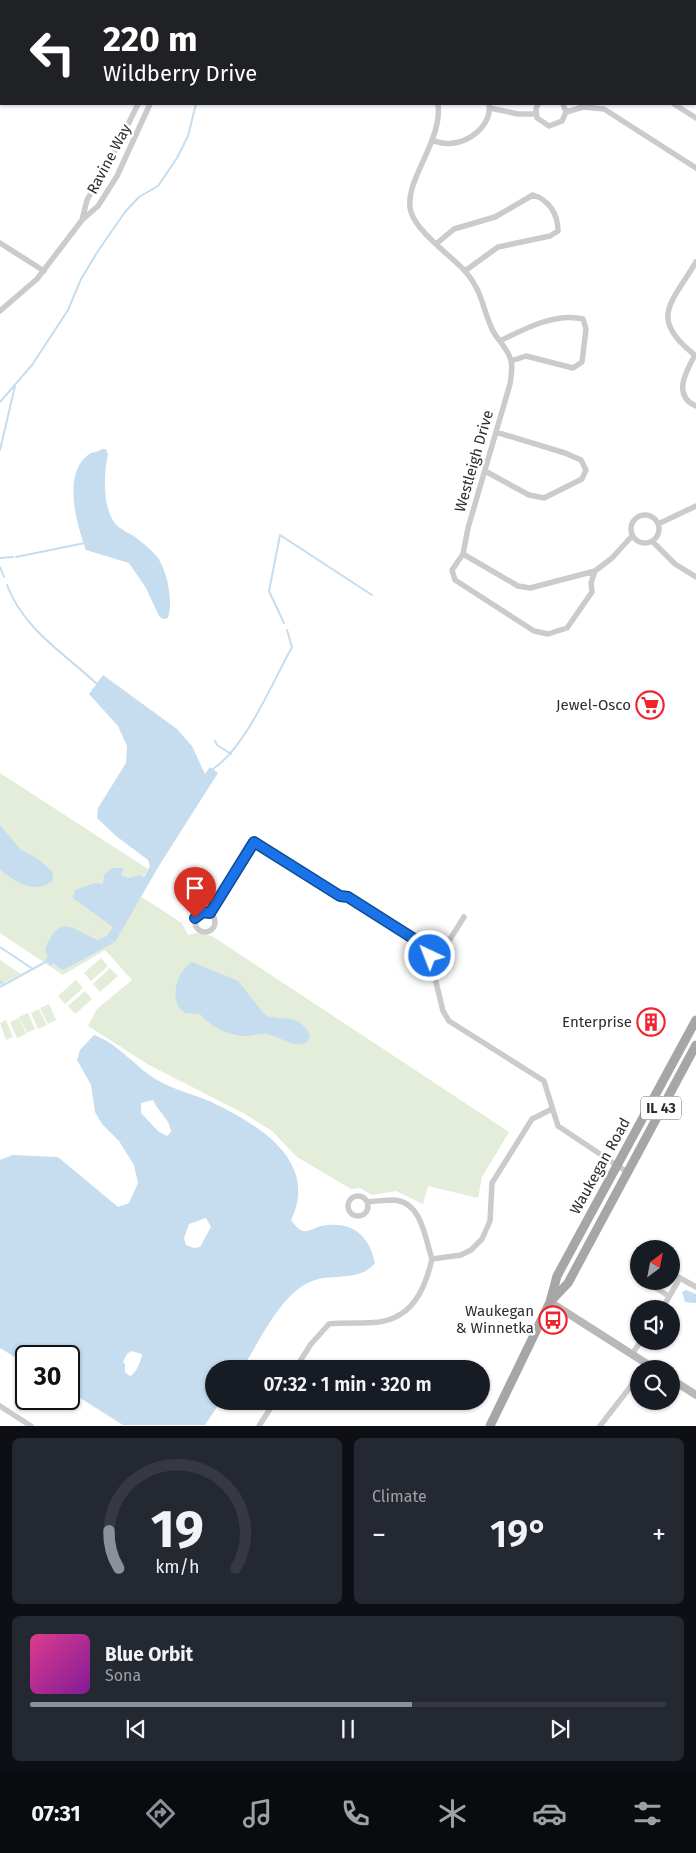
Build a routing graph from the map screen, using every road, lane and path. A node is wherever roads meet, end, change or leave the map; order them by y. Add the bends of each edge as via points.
1 (138, 105) edge
2 (150, 105) edge
3 (438, 105) edge
4 (538, 105) edge
5 (563, 105) edge
6 (676, 105) edge
7 (490, 106) edge
8 (605, 106) edge
9 (566, 112) junction
10 (536, 114) junction
11 (696, 118) edge
12 (433, 140) junction
13 (696, 168) edge
14 (82, 220) junction
15 (0, 242) edge
16 (436, 244) junction
17 (696, 262) edge
18 (44, 271) junction
19 (465, 271) junction
20 (0, 311) edge
21 (500, 341) junction
22 (696, 356) edge
23 (511, 361) junction
24 (696, 406) edge
25 (496, 432) junction
26 (485, 471) junction
27 (696, 506) edge
28 (658, 524) junction
29 (632, 536) junction
30 (652, 541) junction
31 (463, 554) junction
32 (595, 571) junction
33 (696, 577) edge
34 (210, 913) dead end
35 (464, 916) dead end
36 (432, 962) junction
37 (696, 1020) edge
38 (696, 1045) edge
39 (552, 1110) junction
40 (616, 1165) junction
41 (627, 1172) junction
42 (367, 1202) dead end
43 (432, 1259) junction
44 (680, 1278) edge
45 (696, 1287) edge
46 (659, 1290) edge
47 (673, 1290) edge
48 (669, 1296) junction
49 (667, 1300) edge
50 (550, 1302) junction
51 (635, 1350) edge
52 (632, 1354) junction
53 (301, 1360) edge
54 (641, 1360) edge
55 (680, 1385) edge
56 (630, 1387) edge
57 (696, 1395) edge
58 (0, 1406) edge
59 (269, 1410) edge
60 (31, 1426) edge
61 (259, 1426) edge
62 (490, 1426) edge
63 (600, 1426) edge

1 - 14 street, Ravine Way via 87,200
2 - 14 street, Ravine Way via 117,176 98,206
3 - 12 street via 439,123
4 - 10 street
5 - 9 street
6 - 11 street
7 - 10 street via 518,114
7 - 12 street via 488,120 475,135 441,144
8 - 9 street
8 - 13 street
9 - 10 street via 562,121 554,126 540,122
12 - 16 street via 409,202 417,224
14 - 18 street, Ravine Way
15 - 18 street
16 - 19 street
16 - 19 street via 454,229 495,217 534,195 544,198 554,211 558,231 550,236 498,247
17 - 22 street via 668,304 672,332
18 - 20 street, Ravine Way
19 - 21 street via 479,289 493,331
21 - 23 street
21 - 23 street via 538,324 572,316 583,319 586,329 582,362 573,368 526,356
22 - 24 street via 684,374 682,390 686,399
23 - 25 street, Westleigh Drive via 510,384
25 - 26 street, Westleigh Drive
25 - 26 street via 581,460 586,470 582,479 544,498 529,495
26 - 31 street, Westleigh Drive
27 - 28 street
28 - 29 street via 647,515 637,517 631,526
28 - 30 street via 659,532
29 - 30 street via 641,543
29 - 32 street
30 - 33 street via 675,564
31 - 32 street via 518,586 530,588
31 - 32 street, Westleigh Drive via 452,570 455,580 534,631 545,634 568,628 592,592
34 - 36 street via 254,842 425,946
35 - 36 street via 437,960
36 - 39 street via 443,1011 449,1020 544,1081
37 - 40 main road, Waukegan Road / IL 43
38 - 41 main road, Waukegan Road / IL 43
39 - 40 street via 564,1132
39 - 43 street via 532,1119 492,1183 490,1221 482,1239 461,1255
40 - 41 street
40 - 50 main road, Waukegan Road / IL 43 via 557,1276
41 - 50 main road, Waukegan Road / IL 43 via 568,1283
42 - 43 street via 396,1200 410,1206 418,1216
43 - 53 street via 423,1290 409,1308 379,1322 329,1324
44 - 45 street
46 - 48 street
47 - 48 street
48 - 49 street
50 - 52 street
50 - 62 main road, Waukegan Road / IL 43
51 - 52 street
52 - 54 street
55 - 57 street
56 - 63 street
58 - 60 street
59 - 61 street

